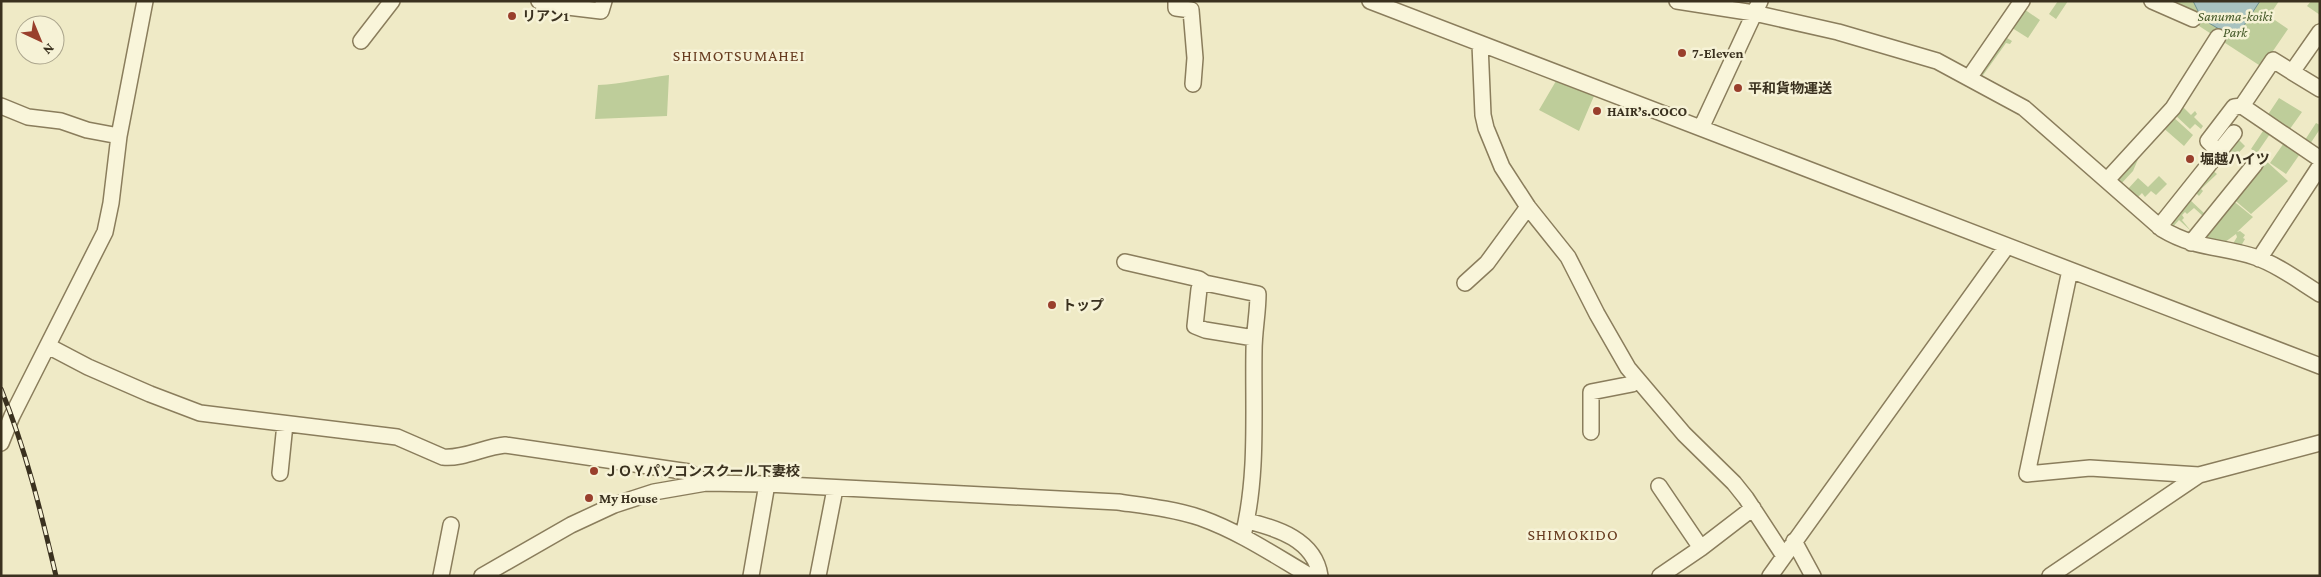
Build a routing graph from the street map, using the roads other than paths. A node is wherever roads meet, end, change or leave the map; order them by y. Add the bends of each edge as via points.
1 (145, 1) edge
2 (392, 1) edge
3 (604, 1) edge
4 (1176, 1) edge
5 (1370, 1) edge
6 (1677, 1) edge
7 (2022, 1) edge
8 (2152, 1) edge
9 (546, 2) edge
10 (1757, 7) edge
11 (2193, 20) dead end
12 (2320, 32) edge
13 (2218, 37) dead end
14 (361, 42) dead end
15 (1480, 44) junction
16 (2292, 72) junction
17 (1969, 78) junction
18 (1193, 84) dead end
19 (2320, 89) edge
20 (1, 106) edge
21 (2242, 106) junction
22 (1701, 128) junction
23 (2234, 133) dead end
24 (119, 136) junction
25 (2219, 152) junction
26 (2320, 159) edge
27 (2255, 164) dead end
28 (2320, 166) edge
29 (2107, 180) junction
30 (1528, 206) junction
31 (2159, 227) junction
32 (2191, 243) junction
33 (2007, 246) junction
34 (2259, 259) junction
35 (1126, 262) dead end
36 (2070, 270) junction
37 (1205, 283) junction
38 (1465, 283) dead end
39 (2320, 294) edge
40 (1254, 338) junction
41 (48, 346) junction
42 (2320, 366) edge
43 (1638, 380) junction
44 (9, 408) edge
45 (4, 422) edge
46 (285, 424) junction
47 (1591, 432) dead end
48 (1, 443) edge
49 (2320, 443) edge
50 (280, 473) dead end
51 (2199, 475) junction
52 (706, 483) junction
53 (767, 484) junction
54 (1659, 486) dead end
55 (835, 488) junction
56 (1753, 508) junction
57 (1247, 521) junction
58 (451, 525) dead end
59 (1243, 536) junction
60 (1794, 542) junction
61 (1701, 548) junction
62 (1784, 556) junction
63 (441, 576) edge
64 (482, 576) edge
65 (751, 576) edge
66 (818, 576) edge
67 (1310, 576) edge
68 (1320, 576) edge
69 (1660, 576) edge
70 (1770, 576) edge
71 (1813, 576) edge
72 (2050, 576) edge

1 - 24 street
2 - 14 street
3 - 9 street via 601,11
4 - 18 street via 1176,8 1191,10 1195,58
5 - 15 street
6 - 10 street
7 - 17 street
8 - 11 street
10 - 17 street via 1937,61
10 - 22 street
12 - 16 street
13 - 29 street via 2173,108
15 - 22 street
15 - 30 street via 1481,102 1486,128 1502,167
16 - 19 street
16 - 21 street via 2273,60
17 - 29 street via 2024,108
20 - 24 street via 23,115
21 - 25 street via 2234,107 2208,141
21 - 26 street
22 - 33 street
23 - 25 street
24 - 41 street via 104,232
25 - 31 street
27 - 32 street
28 - 34 street
29 - 31 street
30 - 38 street via 1487,263
30 - 43 street via 1568,257 1597,314
31 - 32 street
32 - 34 street
33 - 36 street
33 - 60 street
34 - 39 street via 2271,263
35 - 37 street
36 - 42 street
36 - 51 street via 2027,474 2090,468
37 - 40 street via 1258,294
37 - 40 street via 1199,289 1195,326
40 - 57 street via 1254,456
41 - 44 street
41 - 46 street via 123,383 200,412
43 - 47 street via 1591,392
43 - 56 street via 1684,434 1720,467
44 - 45 street
45 - 48 street
46 - 50 street
46 - 52 street via 397,437 443,458 505,445 689,472
49 - 51 street
51 - 72 street
52 - 53 street
52 - 64 street via 654,492 614,505 571,525
53 - 55 street
53 - 65 street
54 - 61 street
55 - 59 street via 1118,502 1201,518
55 - 66 street
56 - 61 street
56 - 62 street
57 - 59 street
57 - 68 street via 1294,538 1311,553
58 - 63 street
59 - 67 street
60 - 62 street
60 - 71 street
61 - 69 street
62 - 70 street

